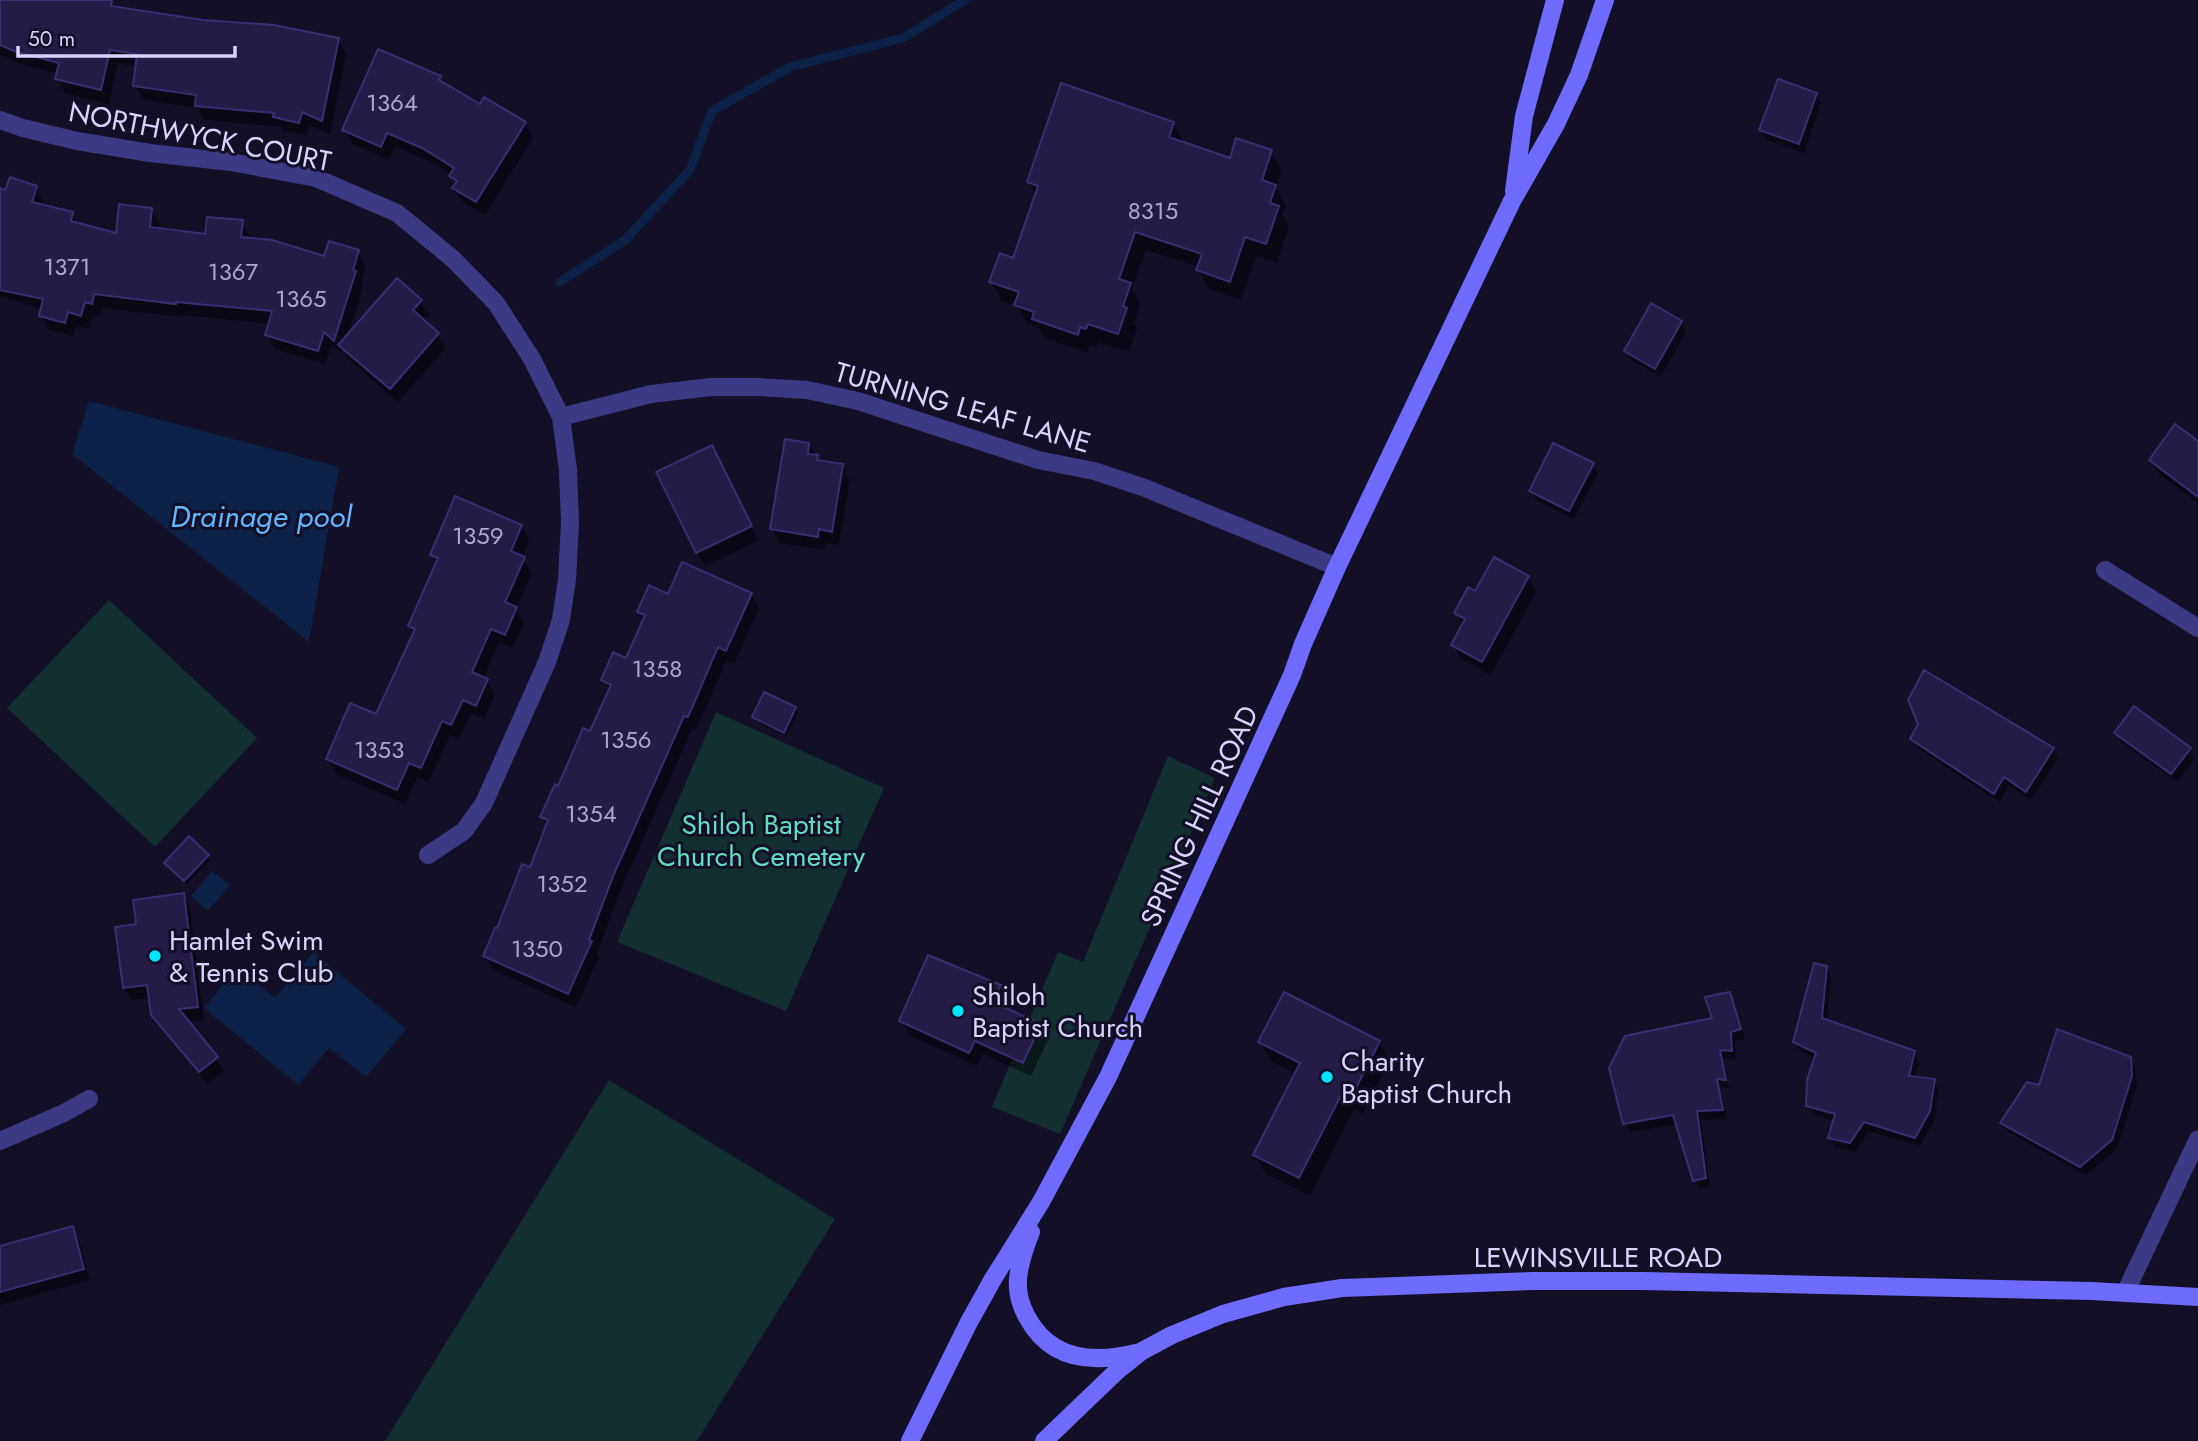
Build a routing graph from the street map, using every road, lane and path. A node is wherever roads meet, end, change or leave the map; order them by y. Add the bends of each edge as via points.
1 (1555, 0) edge
2 (1605, 0) edge
3 (0, 120) edge
4 (1513, 201) junction
5 (561, 417) junction
6 (1337, 567) junction
7 (2105, 570) dead end
8 (2198, 628) edge
9 (428, 855) dead end
10 (89, 1099) dead end
11 (2198, 1139) edge
12 (0, 1141) edge
13 (1041, 1202) junction
14 (2125, 1293) junction
15 (2198, 1297) edge
16 (1142, 1351) junction
17 (910, 1441) edge
18 (1044, 1441) edge

1 - 4 main road, SPRING HILL ROAD via 1524,116
2 - 4 main road, SPRING HILL ROAD via 1579,75
3 - 5 street, NORTHWYCK COURT via 77,141 316,178 397,214 453,259 496,303 532,359
4 - 6 main road, SPRING HILL ROAD
5 - 6 street, TURNING LEAF LANE via 651,394 711,387 807,390 858,401 1038,460 1094,471 1145,488
5 - 9 street, NORTHWYCK COURT via 570,523 561,620 484,803 464,831
6 - 13 main road, SPRING HILL ROAD via 1108,1077
7 - 8 street
10 - 12 street
11 - 14 street
13 - 16 main road via 1018,1281 1022,1307 1033,1328 1050,1346 1073,1356 1104,1359
13 - 17 main road, SPRING HILL ROAD via 993,1279
14 - 15 main road, LEWINSVILLE ROAD
14 - 16 main road, LEWINSVILLE ROAD via 1625,1281 1342,1287 1223,1314
16 - 18 main road, LEWINSVILLE ROAD

